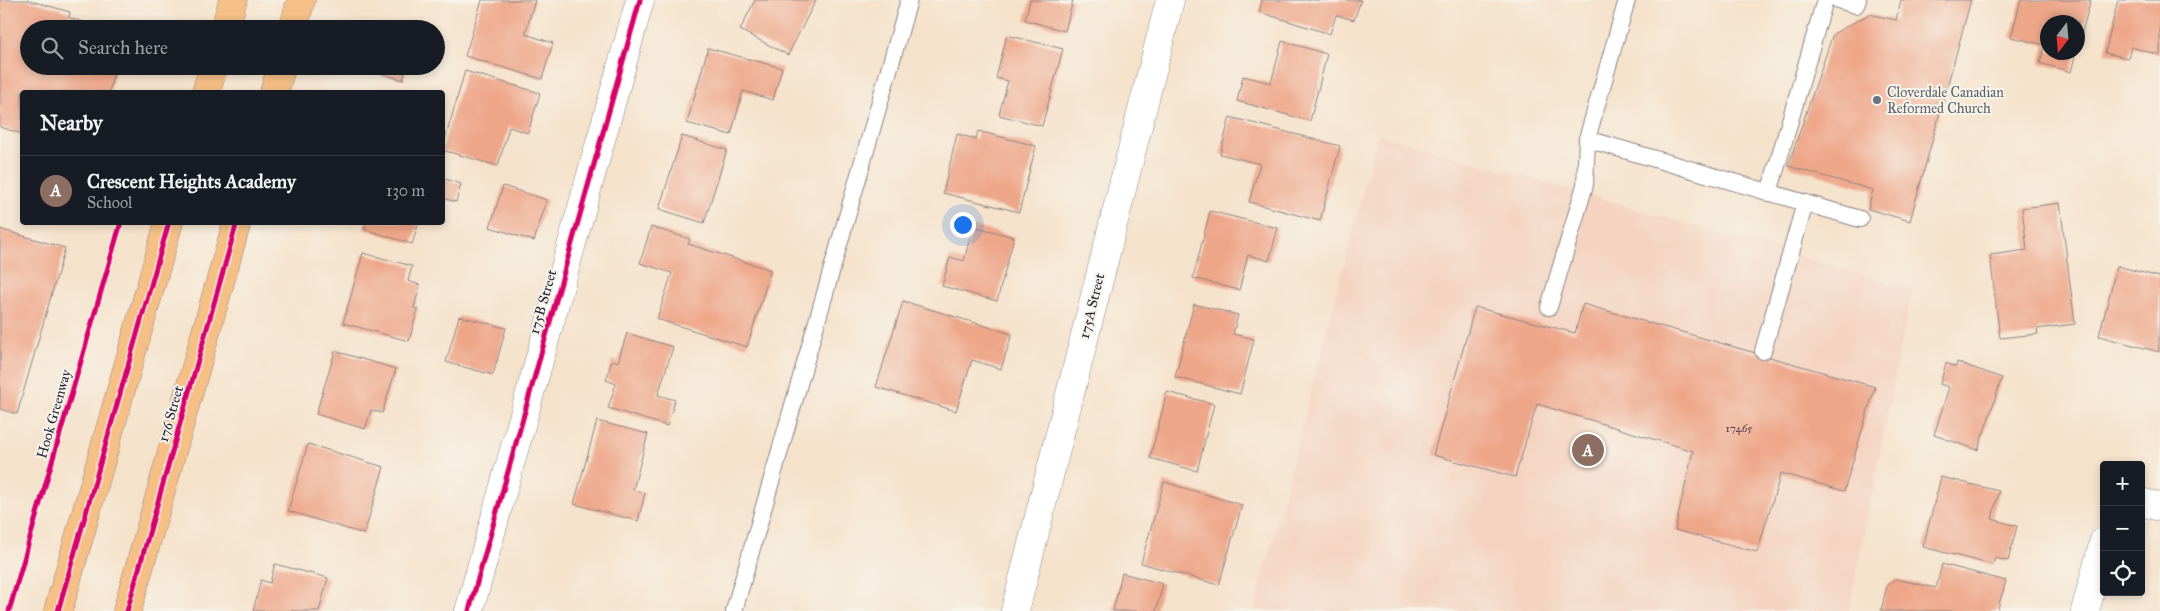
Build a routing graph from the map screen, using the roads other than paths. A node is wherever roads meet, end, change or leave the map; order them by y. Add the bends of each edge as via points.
1 (233, 0) edge
2 (301, 0) edge
3 (640, 0) edge
4 (909, 0) edge
5 (1170, 0) edge
6 (1627, 0) edge
7 (1825, 0) edge
8 (1838, 0) edge
9 (1858, 0) edge
10 (227, 20) edge
11 (295, 20) edge
12 (211, 75) edge
13 (279, 75) edge
14 (207, 90) edge
15 (275, 90) edge
16 (1587, 140) junction
17 (1769, 193) junction
18 (1805, 203) junction
19 (1860, 219) dead end
20 (168, 225) edge
21 (237, 225) edge
22 (1550, 307) dead end
23 (1763, 352) dead end
24 (2145, 503) edge
25 (2160, 507) edge
26 (2101, 551) edge
27 (134, 604) edge
28 (58, 611) edge
29 (469, 611) edge
30 (734, 611) edge
31 (1015, 611) edge
32 (2085, 611) edge

1 - 10 highway
2 - 11 highway
3 - 29 street, 175B Street
4 - 30 lane
5 - 31 street, 175A Street
6 - 16 lane
7 - 17 lane
8 - 9 lane via 1856,5
12 - 14 highway
13 - 15 highway
16 - 17 lane
16 - 22 lane via 1585,185
17 - 18 lane
18 - 19 lane
18 - 23 lane
20 - 28 highway
21 - 27 highway, 176 Street
24 - 25 street
26 - 32 street

